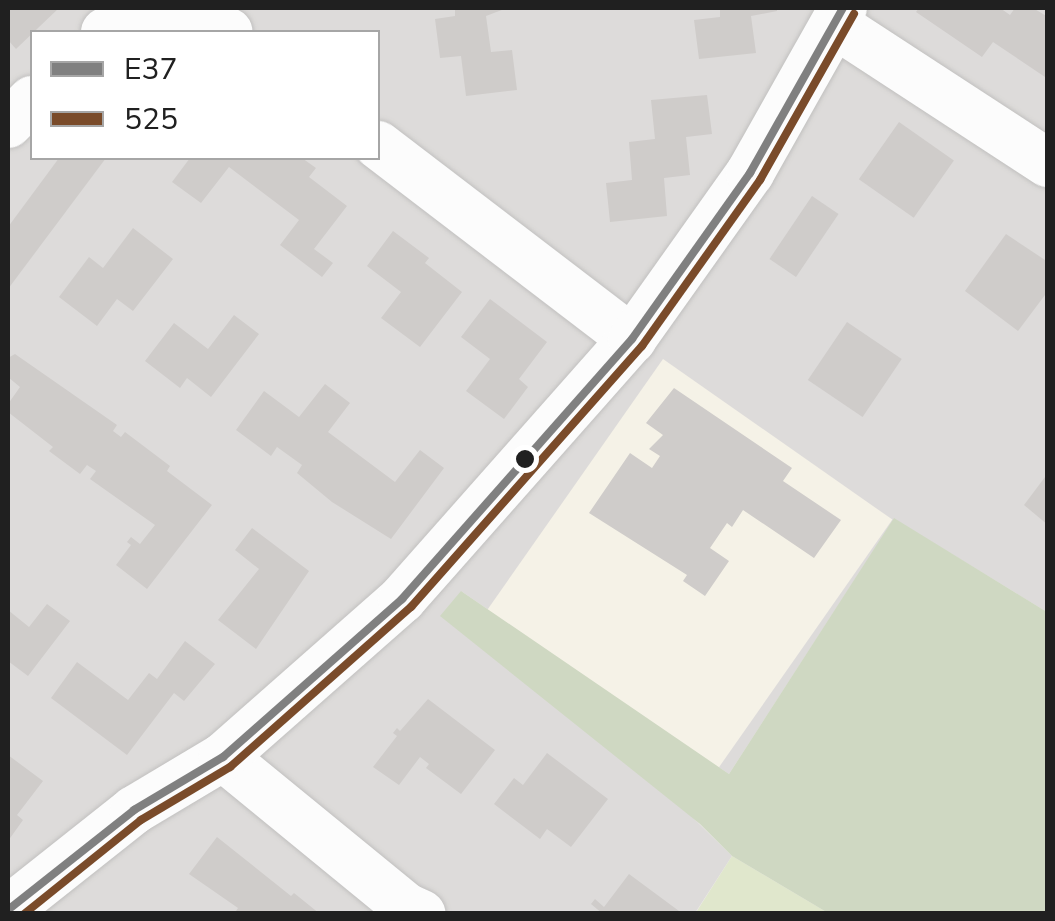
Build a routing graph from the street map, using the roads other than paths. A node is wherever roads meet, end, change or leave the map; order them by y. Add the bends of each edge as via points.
1 (840, 16) edge
2 (109, 30) edge
3 (224, 30) edge
4 (30, 102) edge
5 (8, 124) edge
6 (380, 148) edge
7 (1048, 163) edge
8 (632, 340) junction
9 (223, 757) junction
10 (8, 910) edge
11 (422, 914) edge

1 - 7 street
1 - 8 street via 750,173
2 - 3 street via 130,19 171,14
4 - 5 street
6 - 8 street
8 - 9 street via 402,599
9 - 10 street via 134,810
9 - 11 street

